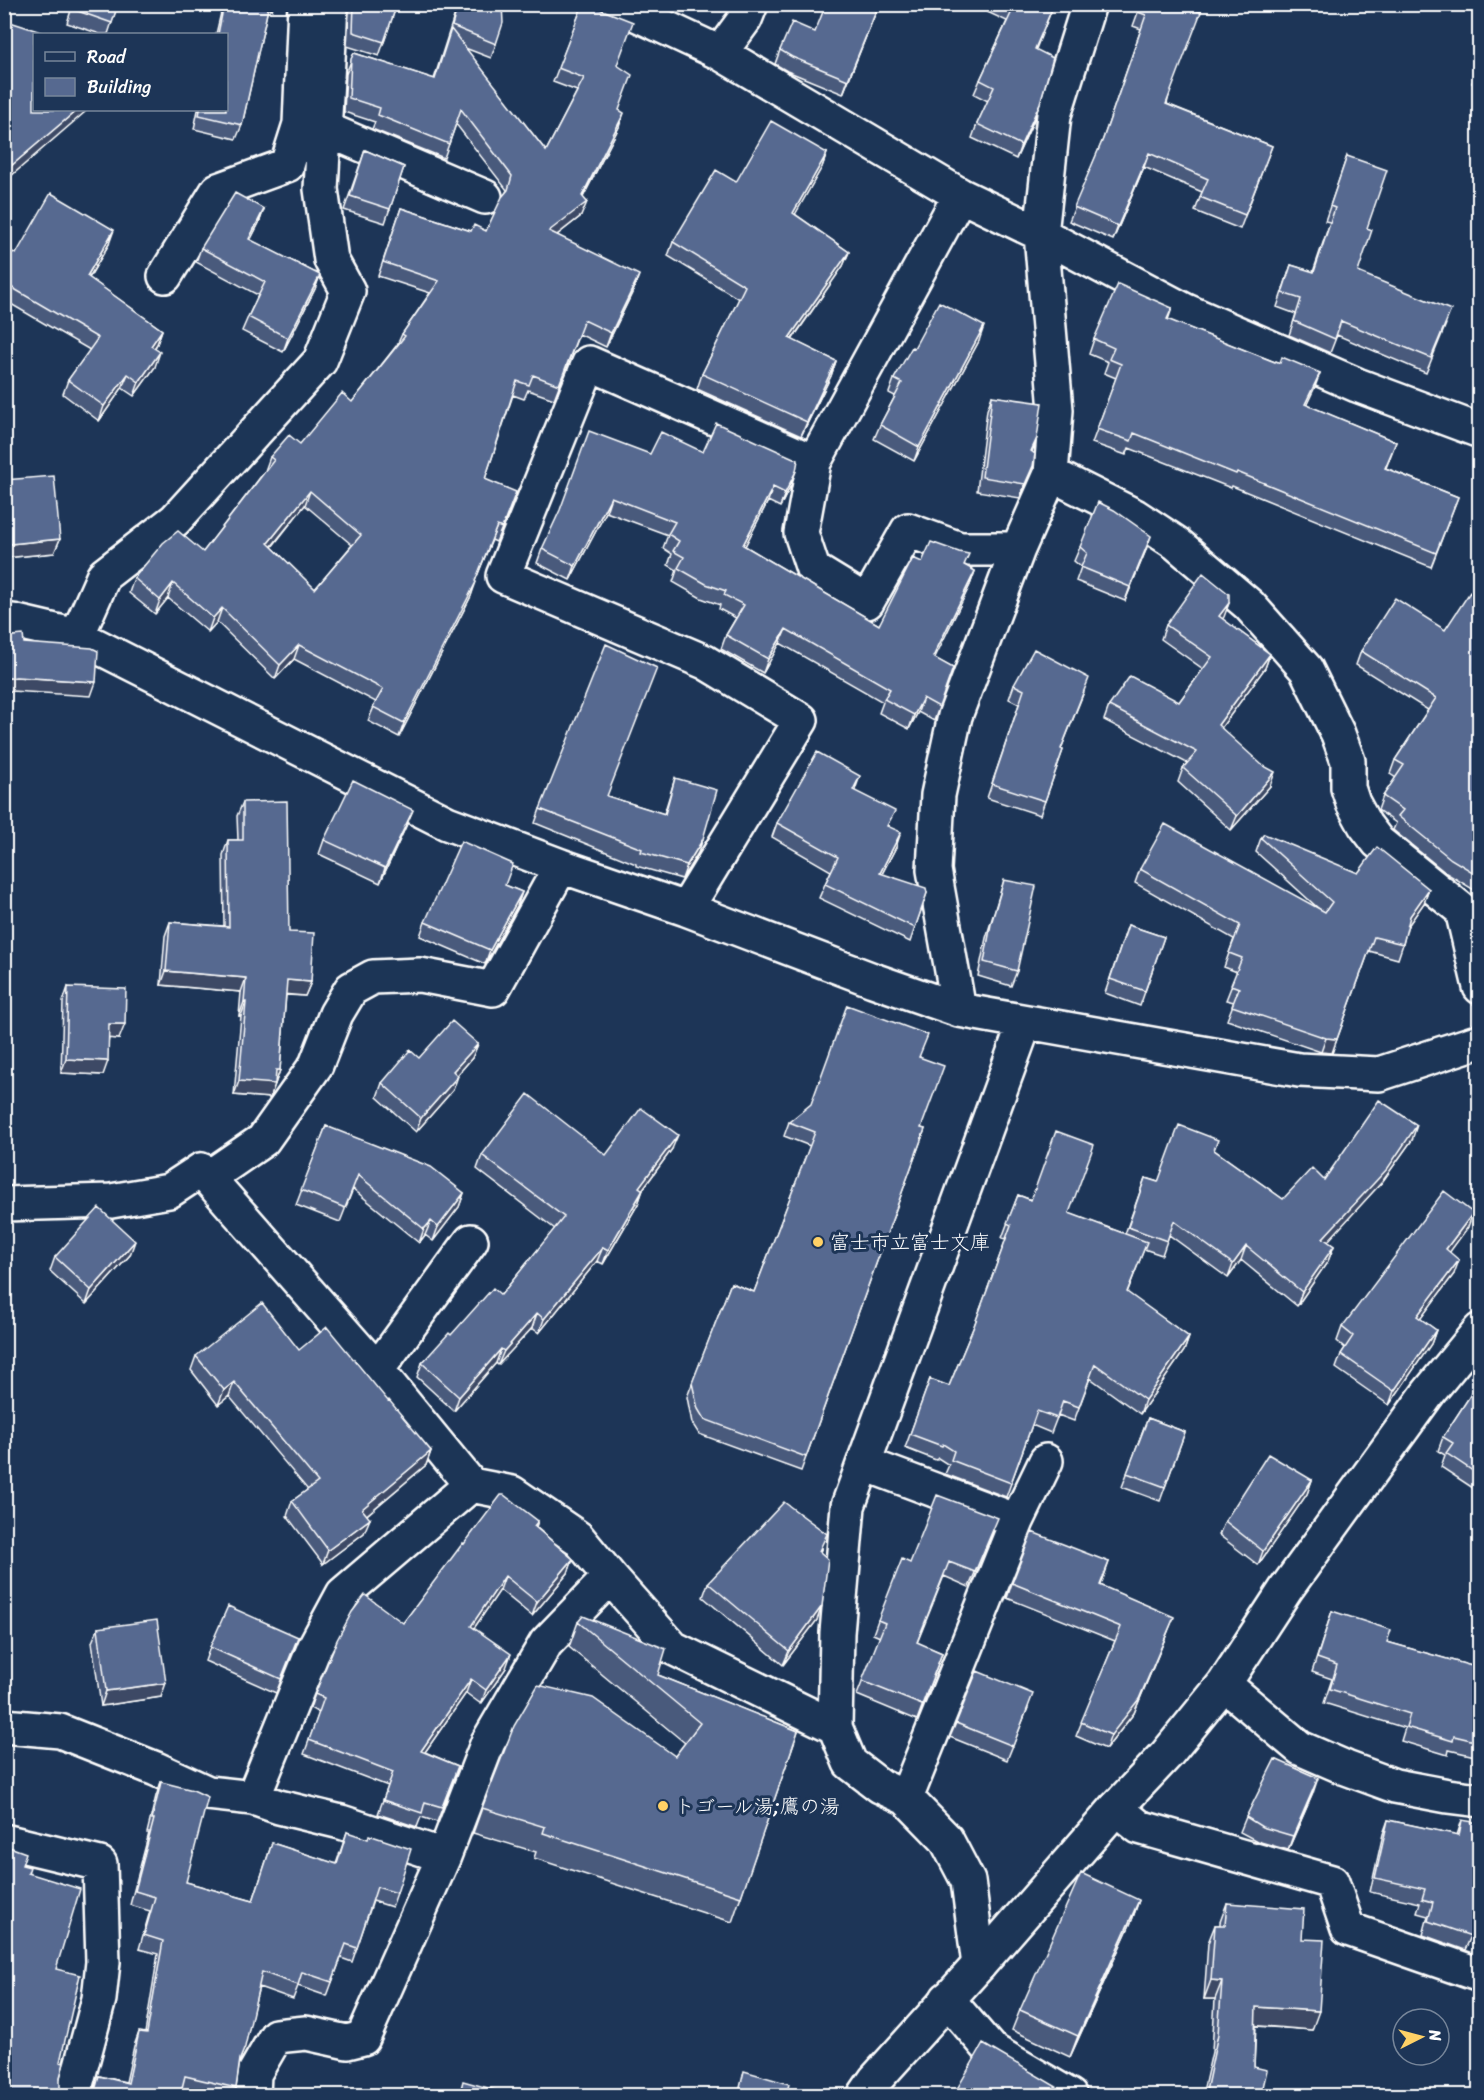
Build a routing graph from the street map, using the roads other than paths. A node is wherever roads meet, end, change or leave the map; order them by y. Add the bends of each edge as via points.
1 (305, 4) edge
2 (332, 4) edge
3 (615, 4) edge
4 (751, 4) edge
5 (1089, 4) edge
6 (720, 53) junction
7 (323, 128) junction
8 (960, 195) junction
9 (485, 197) dead end
10 (1041, 234) junction
11 (165, 276) dead end
12 (1479, 431) edge
13 (814, 462) junction
14 (1051, 474) junction
15 (1018, 549) junction
16 (4, 621) edge
17 (76, 636) junction
18 (561, 866) junction
19 (686, 909) junction
20 (1479, 987) edge
21 (959, 1010) junction
22 (1025, 1022) junction
23 (1479, 1041) edge
24 (201, 1170) junction
25 (4, 1204) edge
26 (471, 1241) dead end
27 (1479, 1330) edge
28 (376, 1370) junction
29 (1046, 1461) dead end
30 (865, 1464) junction
31 (471, 1485) junction
32 (1017, 1521) junction
33 (610, 1577) junction
34 (1224, 1684) junction
35 (4, 1726) edge
36 (835, 1727) junction
37 (253, 1798) junction
38 (906, 1798) junction
39 (1479, 1800) edge
40 (1116, 1808) junction
41 (4, 1840) edge
42 (444, 1856) junction
43 (979, 1965) junction
44 (1479, 1975) edge
45 (947, 1999) junction
46 (73, 2096) edge
47 (253, 2096) edge
48 (864, 2096) edge
49 (1070, 2096) edge

1 - 11 street via 300,124 287,165 218,190
2 - 7 street
3 - 6 street
4 - 6 street
5 - 10 street via 1054,115
6 - 8 street
7 - 9 street
7 - 17 street via 321,189 331,260 348,291 320,361 174,520 104,575
8 - 10 street
8 - 13 street
10 - 12 street via 1186,311 1357,385
10 - 14 street via 1056,410
13 - 15 street via 801,533 813,569 867,602 908,530 960,549
13 - 19 street via 589,363 503,576 705,662 801,720
14 - 15 street
14 - 20 street via 1135,516 1176,543 1248,605 1305,669 1338,734 1348,761 1348,788 1361,818 1378,842 1462,910
15 - 21 street via 955,716 938,795 934,870
16 - 17 street
17 - 18 street via 447,823
18 - 19 street
18 - 24 street via 493,989 420,975 374,977 351,988 316,1065 263,1140 212,1175
19 - 21 street
21 - 22 street
22 - 23 street via 1299,1070 1379,1074
22 - 30 street
24 - 25 street via 169,1191 111,1201
24 - 28 street
26 - 28 street
27 - 34 street via 1429,1392 1286,1589
28 - 31 street
29 - 32 street
30 - 32 street
30 - 36 street via 848,1506 837,1633
31 - 33 street via 512,1493 578,1538
31 - 37 street via 343,1594 315,1646
32 - 38 street
33 - 36 street via 673,1647
33 - 42 street via 546,1643 488,1742
34 - 39 street via 1300,1748 1395,1786
34 - 40 street
35 - 37 street via 60,1731 208,1793
36 - 38 street via 850,1763 880,1786
37 - 42 street
38 - 43 street via 946,1839 968,1881
40 - 43 street
40 - 44 street via 1139,1827 1332,1882 1348,1929
41 - 46 street via 100,1864 99,1999
42 - 47 street via 363,2038 346,2042 306,2033 276,2037 254,2074
43 - 45 street
45 - 48 street
45 - 49 street via 990,2049

